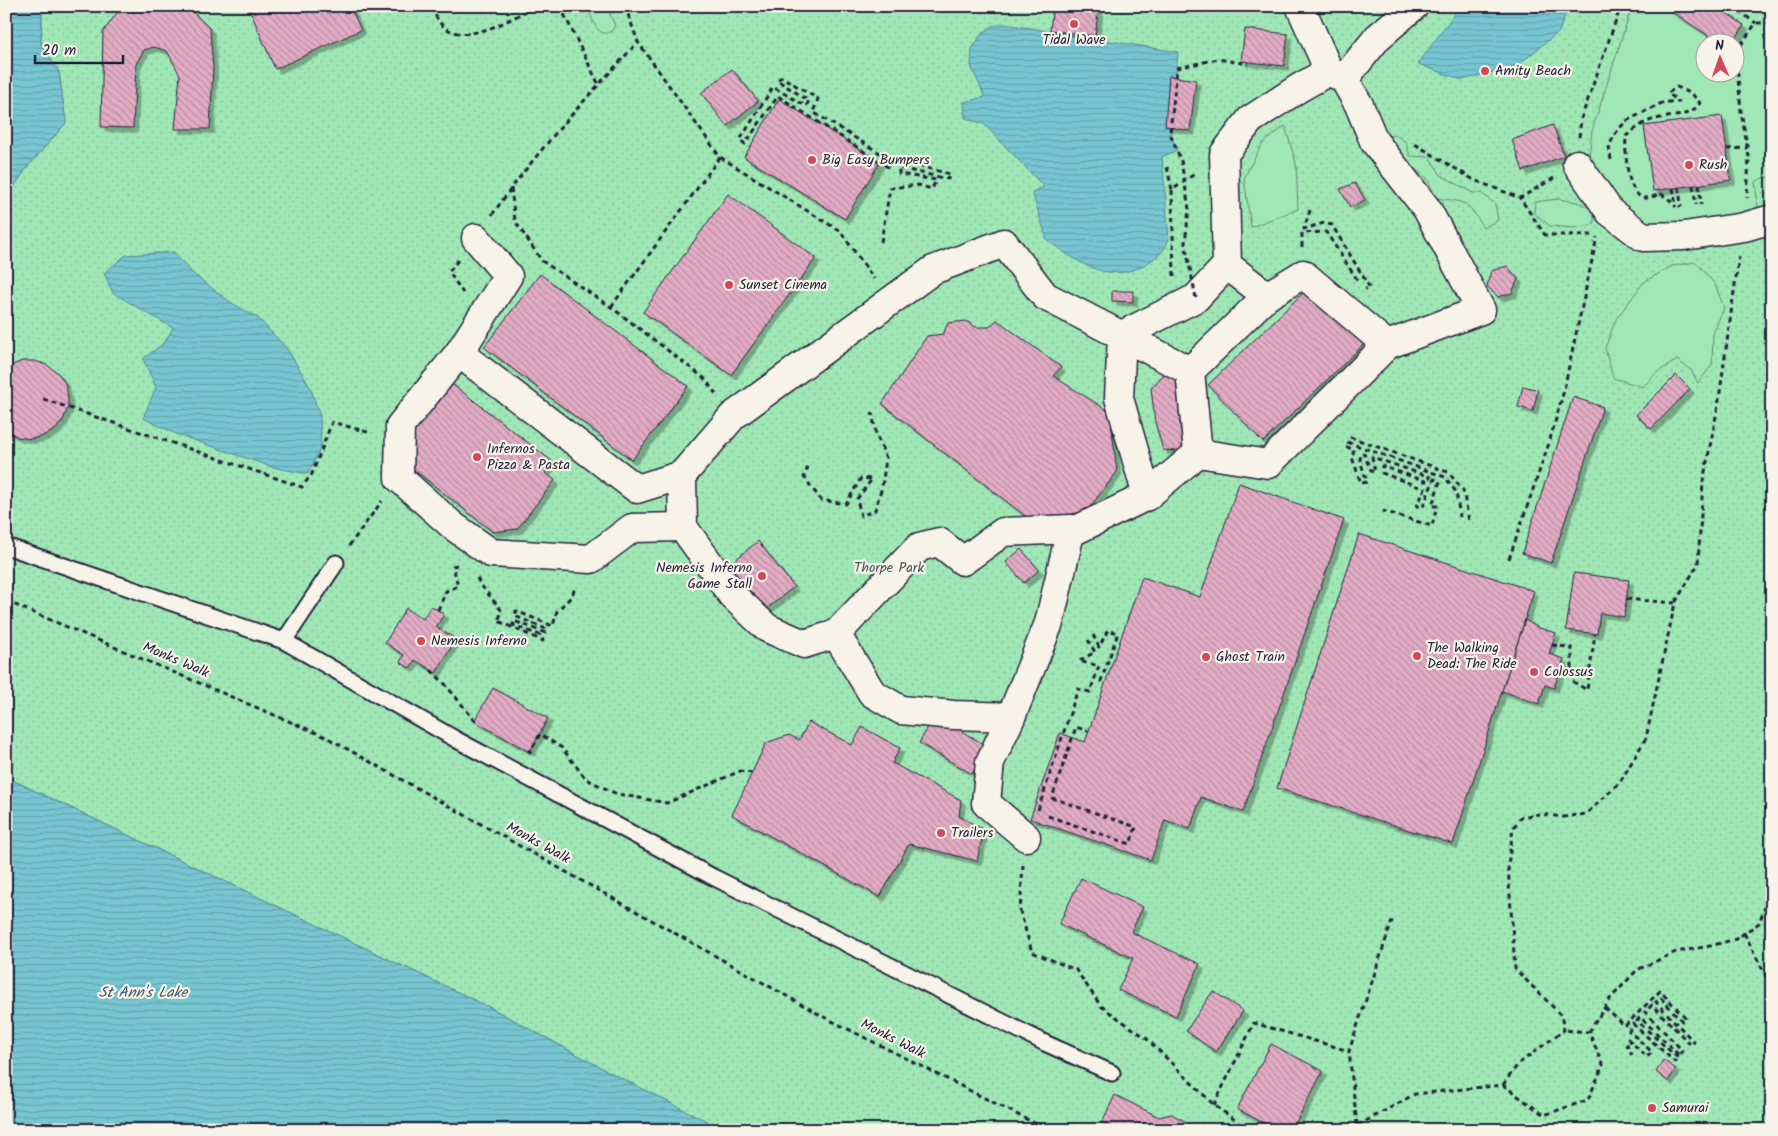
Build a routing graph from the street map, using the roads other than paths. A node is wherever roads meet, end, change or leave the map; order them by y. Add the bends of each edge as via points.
1 (1300, 6) edge
2 (1414, 6) edge
3 (1336, 75) junction
4 (1577, 164) road end
5 (1772, 219) edge
6 (476, 238) road end
7 (1227, 265) junction
8 (1267, 296) junction
9 (1122, 335) junction
10 (1387, 345) junction
11 (459, 353) junction
12 (1190, 371) junction
13 (1198, 453) junction
14 (682, 475) junction
15 (637, 488) junction
16 (1147, 496) junction
17 (684, 527) junction
18 (632, 528) junction
19 (1070, 533) junction
20 (6, 546) edge
21 (336, 563) road end
22 (836, 634) junction
23 (284, 641) junction
24 (1011, 717) junction
25 (1026, 837) road end
26 (1112, 1073) dead end

1 - 3 street
2 - 3 street
3 - 7 street via 1299,88 1250,120 1224,154
3 - 10 street via 1359,105 1374,141 1427,209 1481,310
4 - 5 street via 1610,212 1643,237 1684,236 1744,227
6 - 11 street via 508,276
7 - 8 street
7 - 9 street via 1189,302
8 - 10 street via 1304,274
8 - 12 street
9 - 12 street
9 - 14 street via 1045,296 1004,243 933,270 733,416
9 - 16 street via 1119,398
10 - 13 street via 1268,464
11 - 15 street
11 - 18 street via 400,426 399,478 453,526 491,553 591,559
12 - 13 street
13 - 16 street
14 - 15 street
14 - 17 street
15 - 18 street
16 - 19 street
17 - 18 street
17 - 22 street via 732,595 767,628 804,644
19 - 22 street via 1071,529 1003,532 964,561 939,542 919,547
19 - 24 street via 1049,623
20 - 23 lane
21 - 23 lane
22 - 24 street via 872,693 901,710
23 - 26 lane via 458,740 712,877 1047,1044
24 - 25 street via 990,762 986,803

